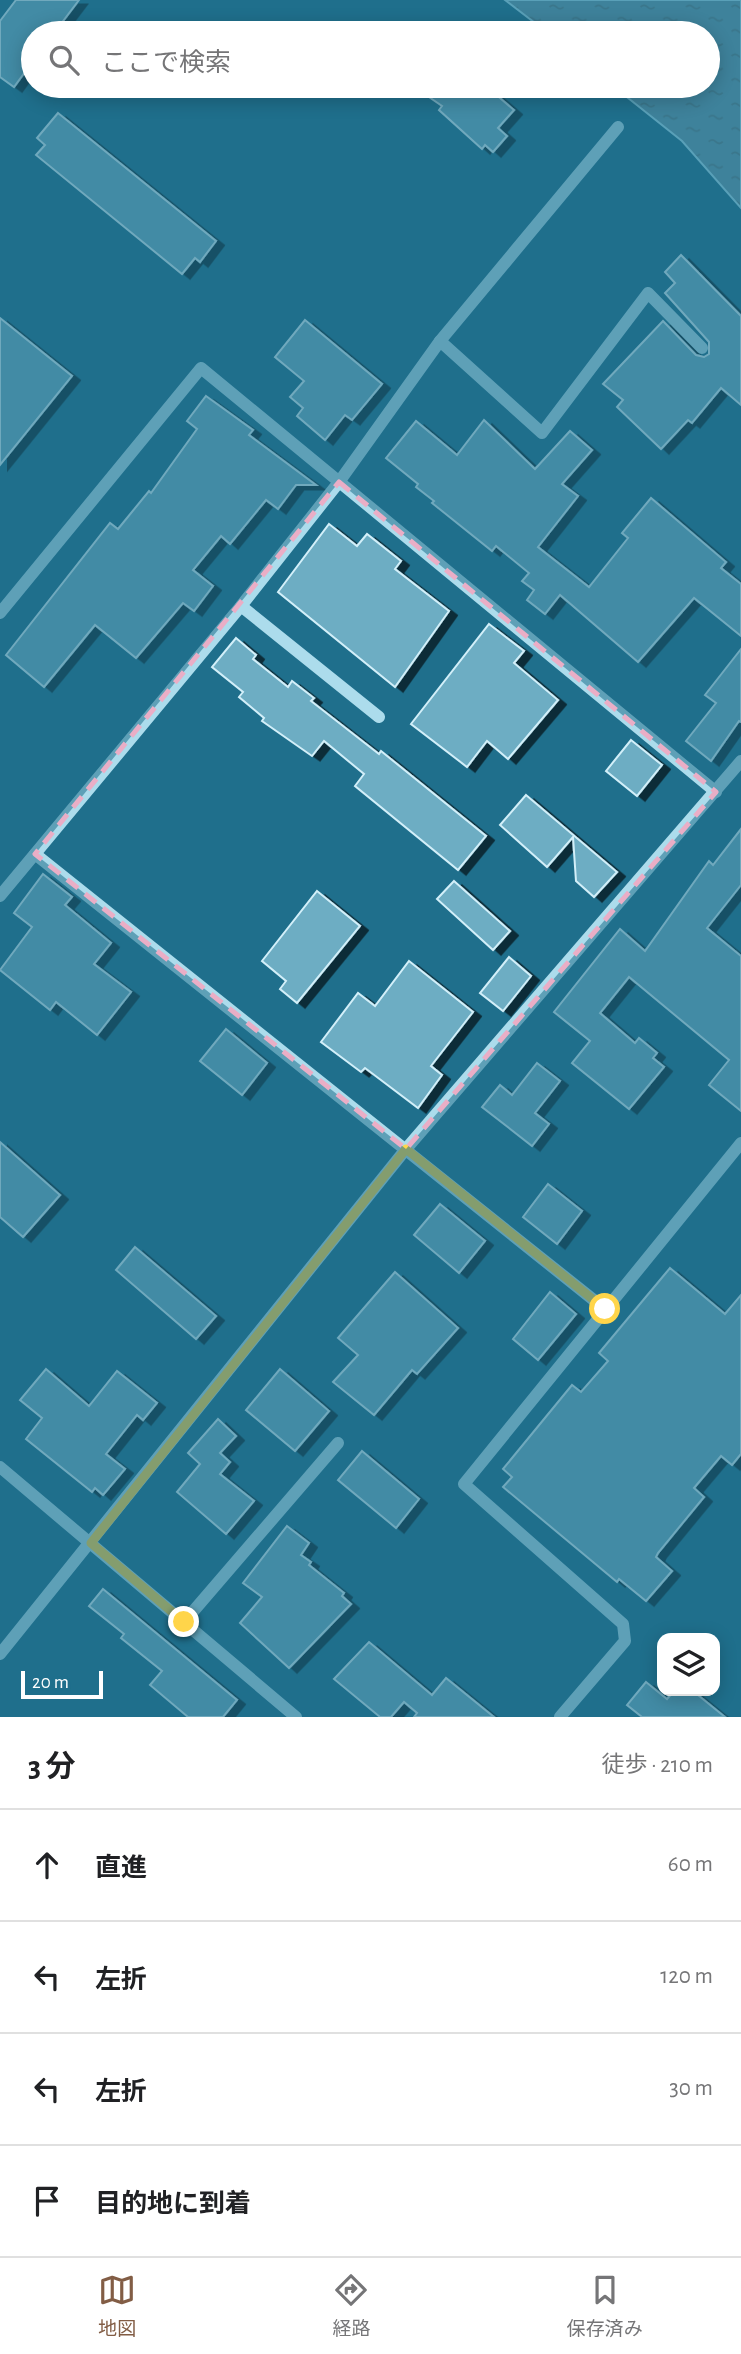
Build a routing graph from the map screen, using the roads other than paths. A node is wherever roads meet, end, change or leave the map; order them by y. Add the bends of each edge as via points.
1 (618, 127) dead end
2 (440, 341) junction
3 (702, 348) dead end
4 (339, 482) junction
5 (241, 606) junction
6 (0, 614) edge
7 (379, 717) dead end
8 (741, 761) edge
9 (716, 792) junction
10 (35, 854) junction
11 (0, 896) edge
12 (741, 1143) edge
13 (406, 1149) junction
14 (605, 1309) junction
15 (338, 1443) dead end
16 (0, 1467) edge
17 (91, 1543) junction
18 (184, 1622) junction
19 (0, 1654) edge
20 (296, 1717) edge
21 (560, 1717) edge

1 - 2 street
2 - 3 street via 542,433 648,293
2 - 4 street
4 - 5 street
4 - 6 street via 201,368
4 - 9 street
5 - 7 street
5 - 10 street
8 - 9 street
9 - 13 street
10 - 11 street
10 - 13 street
12 - 14 street
13 - 14 street
13 - 17 street
14 - 21 street via 464,1484 623,1624 625,1641
15 - 18 street
16 - 17 street
17 - 18 street
17 - 19 street
18 - 20 street

